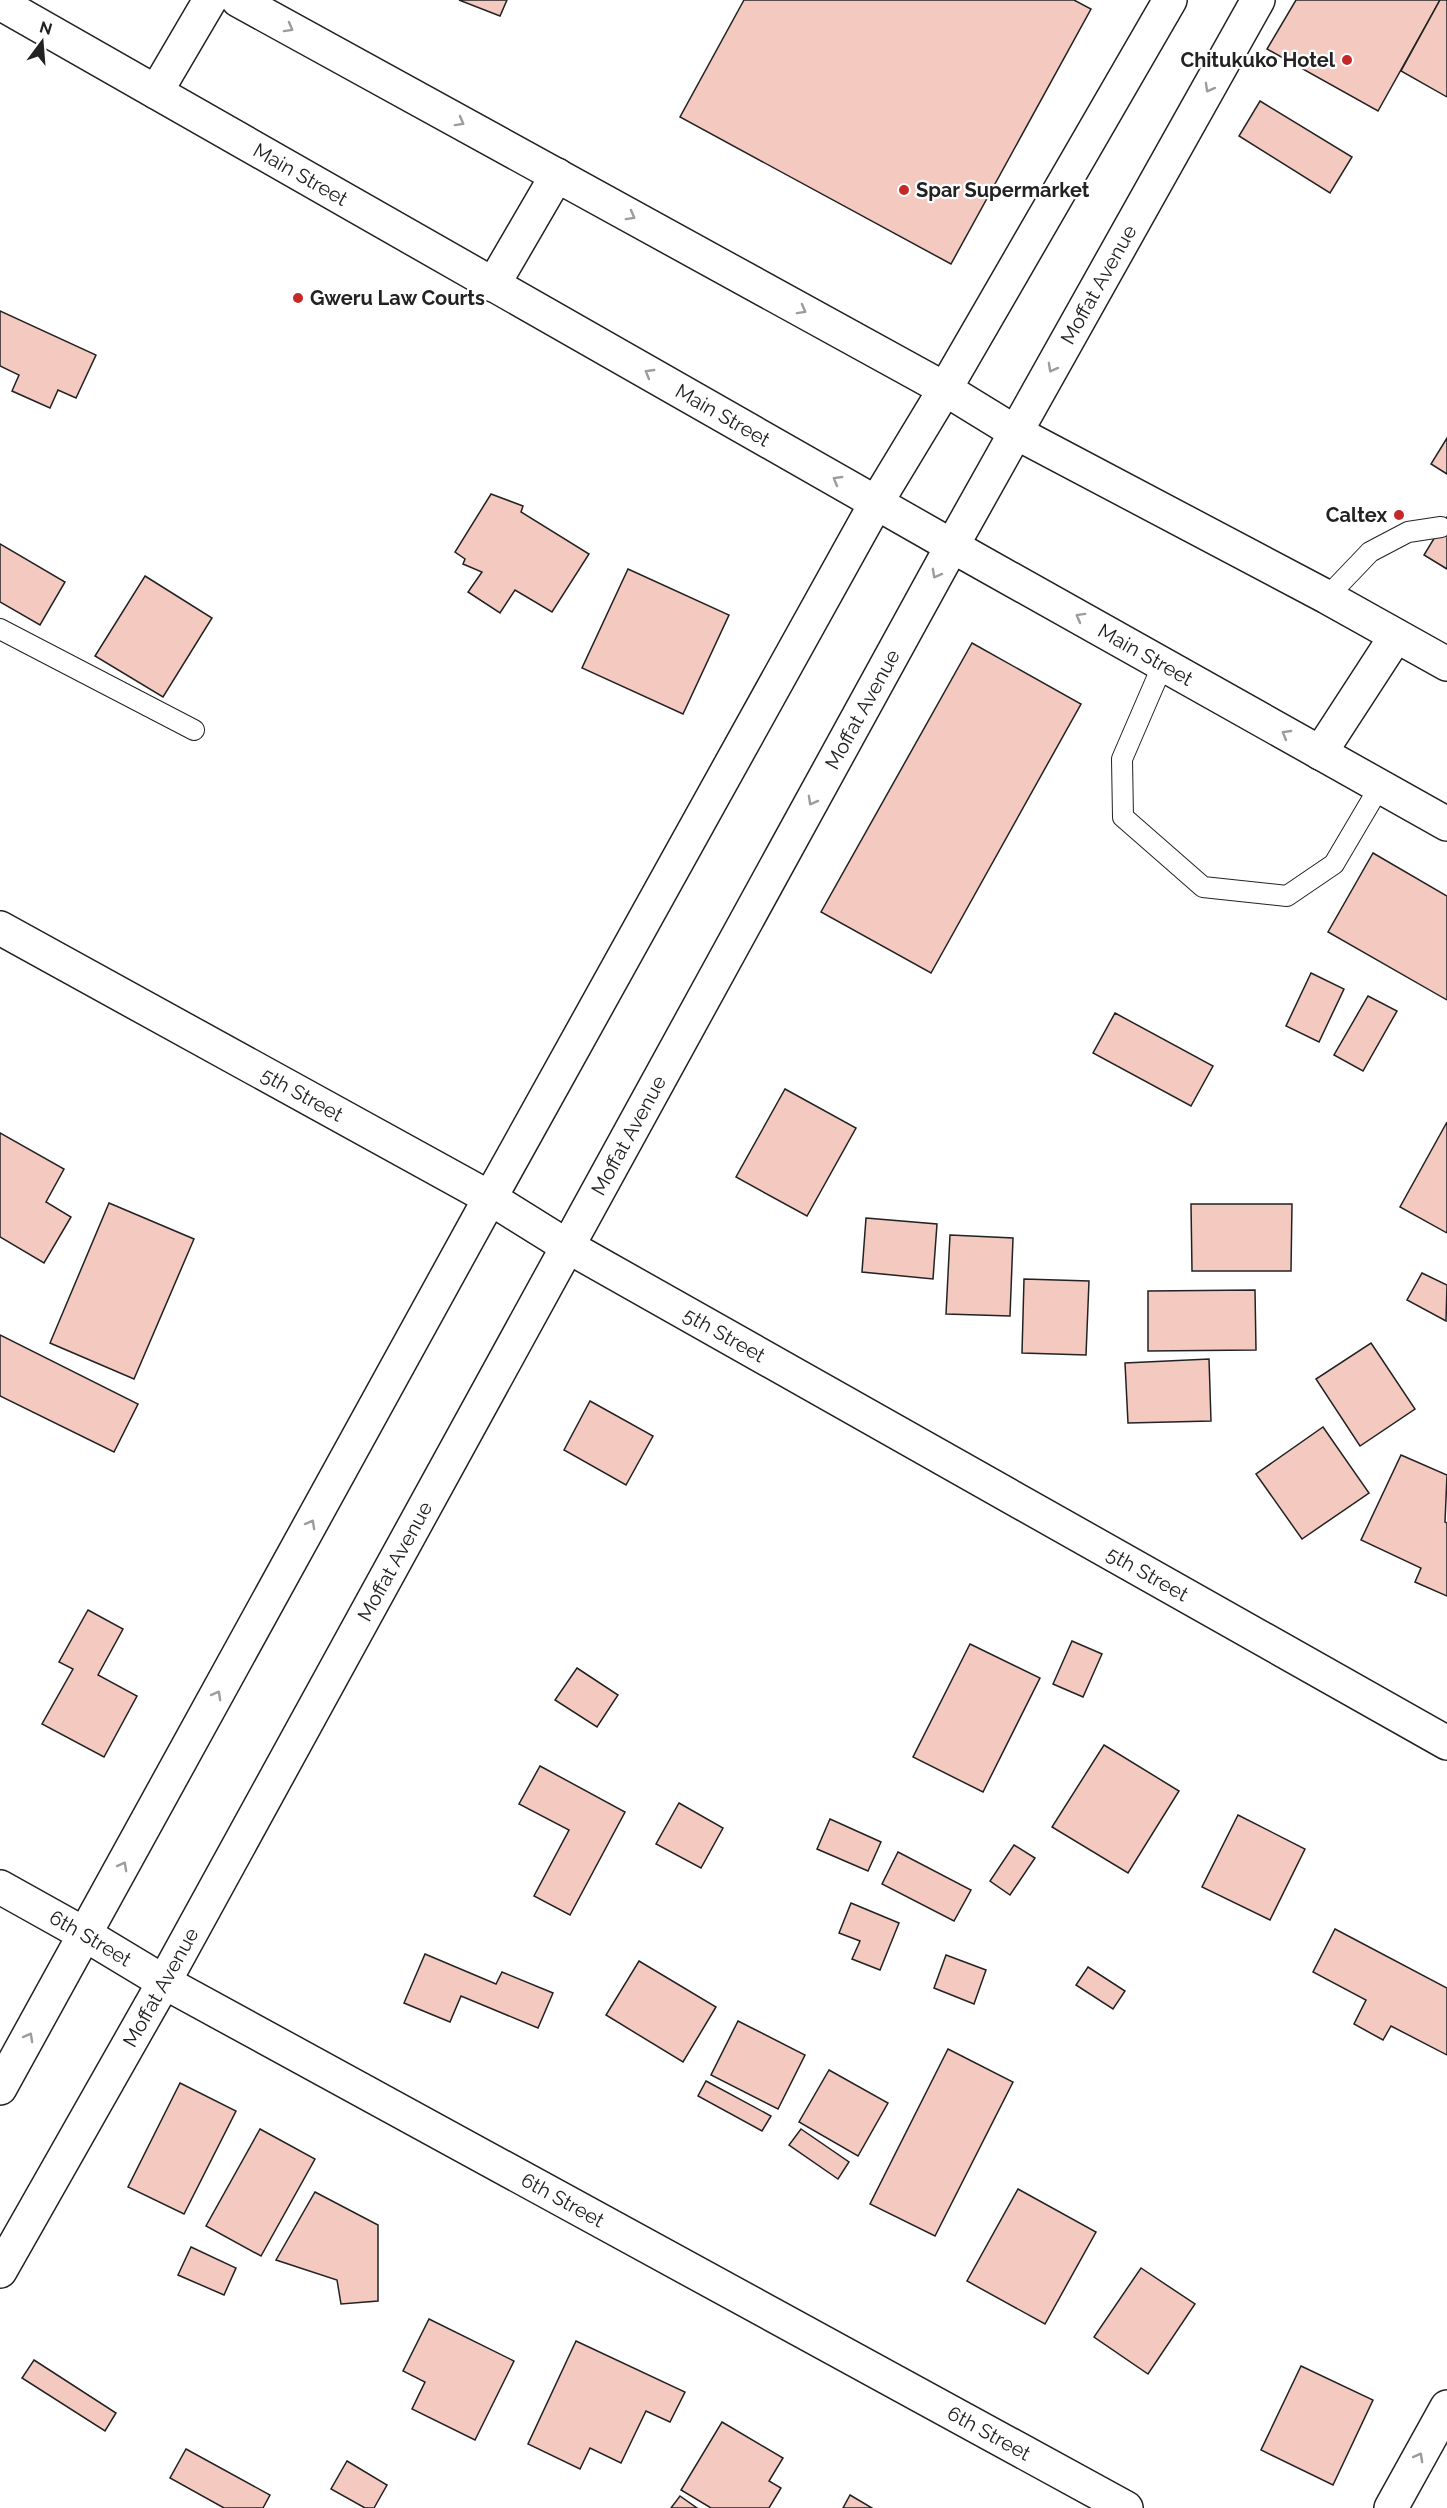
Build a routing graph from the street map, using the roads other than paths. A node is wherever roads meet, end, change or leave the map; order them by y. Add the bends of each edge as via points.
1 (210, 0) edge
2 (238, 0) edge
3 (1170, 0) edge
4 (1258, 0) edge
5 (0, 3) edge
6 (156, 92) junction
7 (557, 175) junction
8 (493, 285) junction
9 (945, 389) junction
10 (1015, 432) junction
11 (876, 503) junction
12 (1441, 527) dead end
13 (952, 546) junction
14 (1327, 597) junction
15 (0, 629) edge
16 (1396, 636) junction
17 (1163, 664) junction
18 (1447, 664) edge
19 (194, 730) dead end
20 (1320, 753) junction
21 (1380, 786) junction
22 (1447, 824) edge
23 (0, 928) edge
24 (490, 1198) junction
25 (567, 1246) junction
26 (1447, 1743) edge
27 (0, 1887) edge
28 (86, 1935) junction
29 (164, 1982) junction
30 (0, 2088) edge
31 (0, 2271) edge
32 (1447, 2407) edge
33 (1126, 2508) edge
34 (1391, 2508) edge

1 - 6 main road
2 -> 7 main road
3 - 9 main road
4 -> 10 main road, Moffat Avenue
5 - 6 main road, Main Street
6 - 8 main road, Main Street
7 - 8 main road
7 -> 9 main road
11 -> 8 main road, Main Street
9 - 10 main road
9 - 11 main road
10 - 13 main road, Moffat Avenue
10 - 14 main road
11 - 13 main road, Main Street
11 - 24 main road
12 - 14 lane via 1408,532 1370,552
17 -> 13 main road, Main Street
13 -> 25 main road, Moffat Avenue
14 - 16 main road
15 - 19 lane
16 - 18 main road
16 - 20 main road
20 -> 17 main road, Main Street
17 - 21 lane via 1122,759 1123,817 1203,887 1287,896 1334,864
20 - 21 main road, Main Street
21 - 22 main road, Main Street
23 - 24 main road, 5th Street
24 - 25 main road, 5th Street
28 -> 24 main road
25 - 26 main road, 5th Street
25 - 29 main road, Moffat Avenue
27 - 28 main road, 6th Street
28 - 29 main road, 6th Street
30 -> 28 main road
29 - 31 main road, Moffat Avenue
29 - 33 main road, 6th Street
34 -> 32 main road

